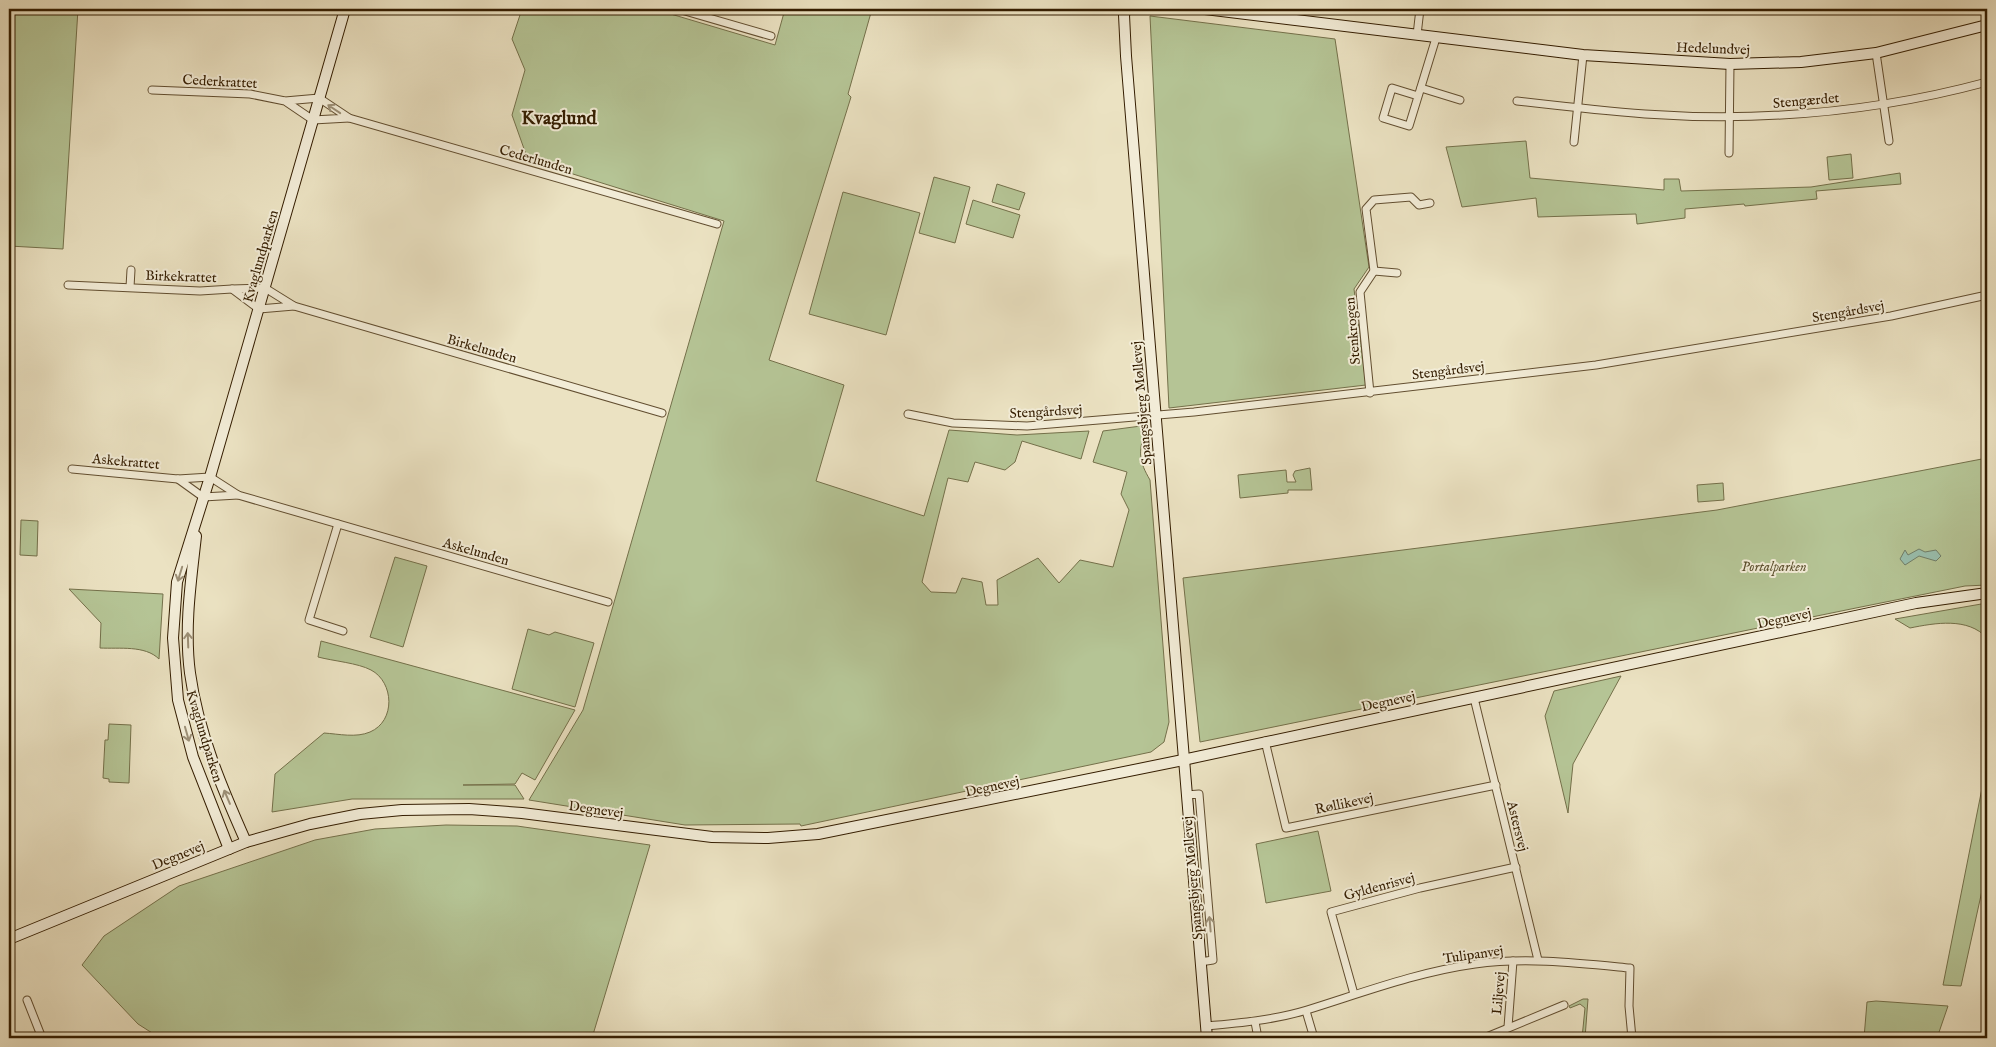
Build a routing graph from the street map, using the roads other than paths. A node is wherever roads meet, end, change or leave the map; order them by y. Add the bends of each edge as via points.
1 (345, 9) edge
2 (678, 9) edge
3 (1126, 9) edge
4 (1204, 9) edge
5 (1420, 9) edge
6 (1987, 26) edge
7 (1417, 35) junction
8 (771, 36) dead end
9 (1436, 38) junction
10 (1876, 53) junction
11 (1582, 56) junction
12 (1730, 64) junction
13 (1987, 82) edge
14 (1421, 88) junction
15 (152, 90) dead end
16 (1418, 96) junction
17 (319, 98) junction
18 (1460, 100) dead end
19 (285, 101) junction
20 (1517, 101) dead end
21 (1885, 104) junction
22 (1577, 107) junction
23 (1730, 117) junction
24 (349, 118) junction
25 (313, 120) junction
26 (1889, 141) dead end
27 (1574, 142) dead end
28 (1730, 153) dead end
29 (1430, 203) dead end
30 (717, 224) dead end
31 (131, 270) dead end
32 (1374, 272) junction
33 (1397, 273) dead end
34 (68, 285) dead end
35 (130, 287) junction
36 (265, 288) junction
37 (232, 289) junction
38 (1987, 296) edge
39 (294, 306) junction
40 (259, 308) junction
41 (1370, 393) junction
42 (662, 413) dead end
43 (908, 414) dead end
44 (1157, 416) junction
45 (72, 469) dead end
46 (210, 477) junction
47 (178, 479) junction
48 (238, 495) junction
49 (203, 497) junction
50 (200, 511) junction
51 (338, 524) junction
52 (1987, 593) edge
53 (608, 602) dead end
54 (343, 631) dead end
55 (1474, 698) junction
56 (1265, 741) junction
57 (1183, 760) junction
58 (1496, 785) junction
59 (246, 842) junction
60 (229, 849) junction
61 (1516, 867) junction
62 (9, 939) edge
63 (1538, 960) junction
64 (1514, 961) junction
65 (1354, 994) junction
66 (27, 1000) dead end
67 (1564, 1005) dead end
68 (1306, 1010) junction
69 (1255, 1022) junction
70 (1206, 1026) junction
71 (1508, 1027) junction
72 (42, 1038) edge
73 (1207, 1038) edge
74 (1258, 1038) edge
75 (1314, 1038) edge
76 (1484, 1038) edge
77 (1632, 1038) edge

1 - 17 street, Kvaglundparken
2 - 8 street
3 - 44 street, Spangsbjerg Møllevej via 1126,56
4 - 7 street, Hedelundvej
5 - 7 street
6 - 10 street, Hedelundvej
7 - 9 street, Hedelundvej
9 - 11 street, Hedelundvej
9 - 14 street
10 - 12 street, Hedelundvej via 1801,62
10 - 21 street
11 - 12 street, Hedelundvej
11 - 22 street
12 - 23 street
13 - 21 street, Stengærdet
14 - 16 street
14 - 18 street
15 - 19 street, Cederkrattet via 250,94
16 - 16 street via 1409,126 1382,118 1392,88
17 - 19 street, Cederkrattet
24 -> 17 street, Cederlunden
17 - 25 street, Kvaglundparken
19 - 25 street, Cederkrattet
20 - 22 street, Stengærdet
21 - 23 street, Stengærdet via 1809,114
21 - 26 street
22 - 23 street, Stengærdet
22 - 27 street
23 - 28 street
24 - 25 street, Cederlunden
24 - 30 street, Cederlunden
25 - 36 street, Kvaglundparken
29 - 32 street via 1419,204 1411,197 1374,200 1366,209
31 - 35 street, Birkekrattet
32 - 33 street
32 - 41 street, Stenkrogen via 1360,292
34 - 35 street, Birkekrattet
35 - 37 street, Birkekrattet via 200,291
36 - 37 street, Birkekrattet
36 - 39 street, Birkelunden
36 - 40 street, Kvaglundparken
37 - 40 street, Birkekrattet
38 - 41 street, Stengårdsvej via 1891,316 1640,358
39 - 40 street, Birkelunden
39 - 42 street, Birkelunden
40 - 46 street, Kvaglundparken
41 - 44 street, Stengårdsvej
43 - 44 street, Stengårdsvej via 954,423 994,426
44 - 57 street, Spangsbjerg Møllevej
45 - 47 street, Askekrattet
46 - 47 street, Askekrattet
46 - 48 street, Askelunden
46 - 49 street, Kvaglundparken
47 - 49 street, Askekrattet
48 - 49 street, Askelunden
48 - 51 street, Askelunden
49 - 50 street, Kvaglundparken
59 -> 50 street, Kvaglundparken via 202,732 190,672 189,599
50 -> 60 street, Kvaglundparken via 176,590 173,638 176,685 194,757
51 - 53 street, Askelunden
51 - 54 street via 309,620
52 - 55 street, Degnevej via 1916,603
55 - 56 street, Degnevej
55 - 58 street, Astersvej
56 - 57 street, Degnevej
56 - 58 street, Røllikevej via 1286,828
57 - 59 street, Degnevej via 818,834 712,838 469,809 360,814
57 - 70 street, Spangsbjerg Møllevej
58 - 61 street, Astersvej
59 - 60 street, Degnevej
60 - 62 street, Degnevej
61 - 63 street, Astersvej
61 - 65 street, Gyldenrisvej via 1332,912
63 - 64 street, Tulipanvej
63 - 77 street, Tulipanvej via 1630,968
64 - 65 street, Tulipanvej via 1474,964
64 - 71 street, Liljevej
65 - 68 street, Tulipanvej
66 - 72 street
67 - 71 street, Liljevej
68 - 69 street, Tulipanvej
68 - 75 street
69 - 70 street, Tulipanvej
69 - 74 street
70 - 73 street, Spangsbjerg Møllevej
71 - 76 street, Liljevej

